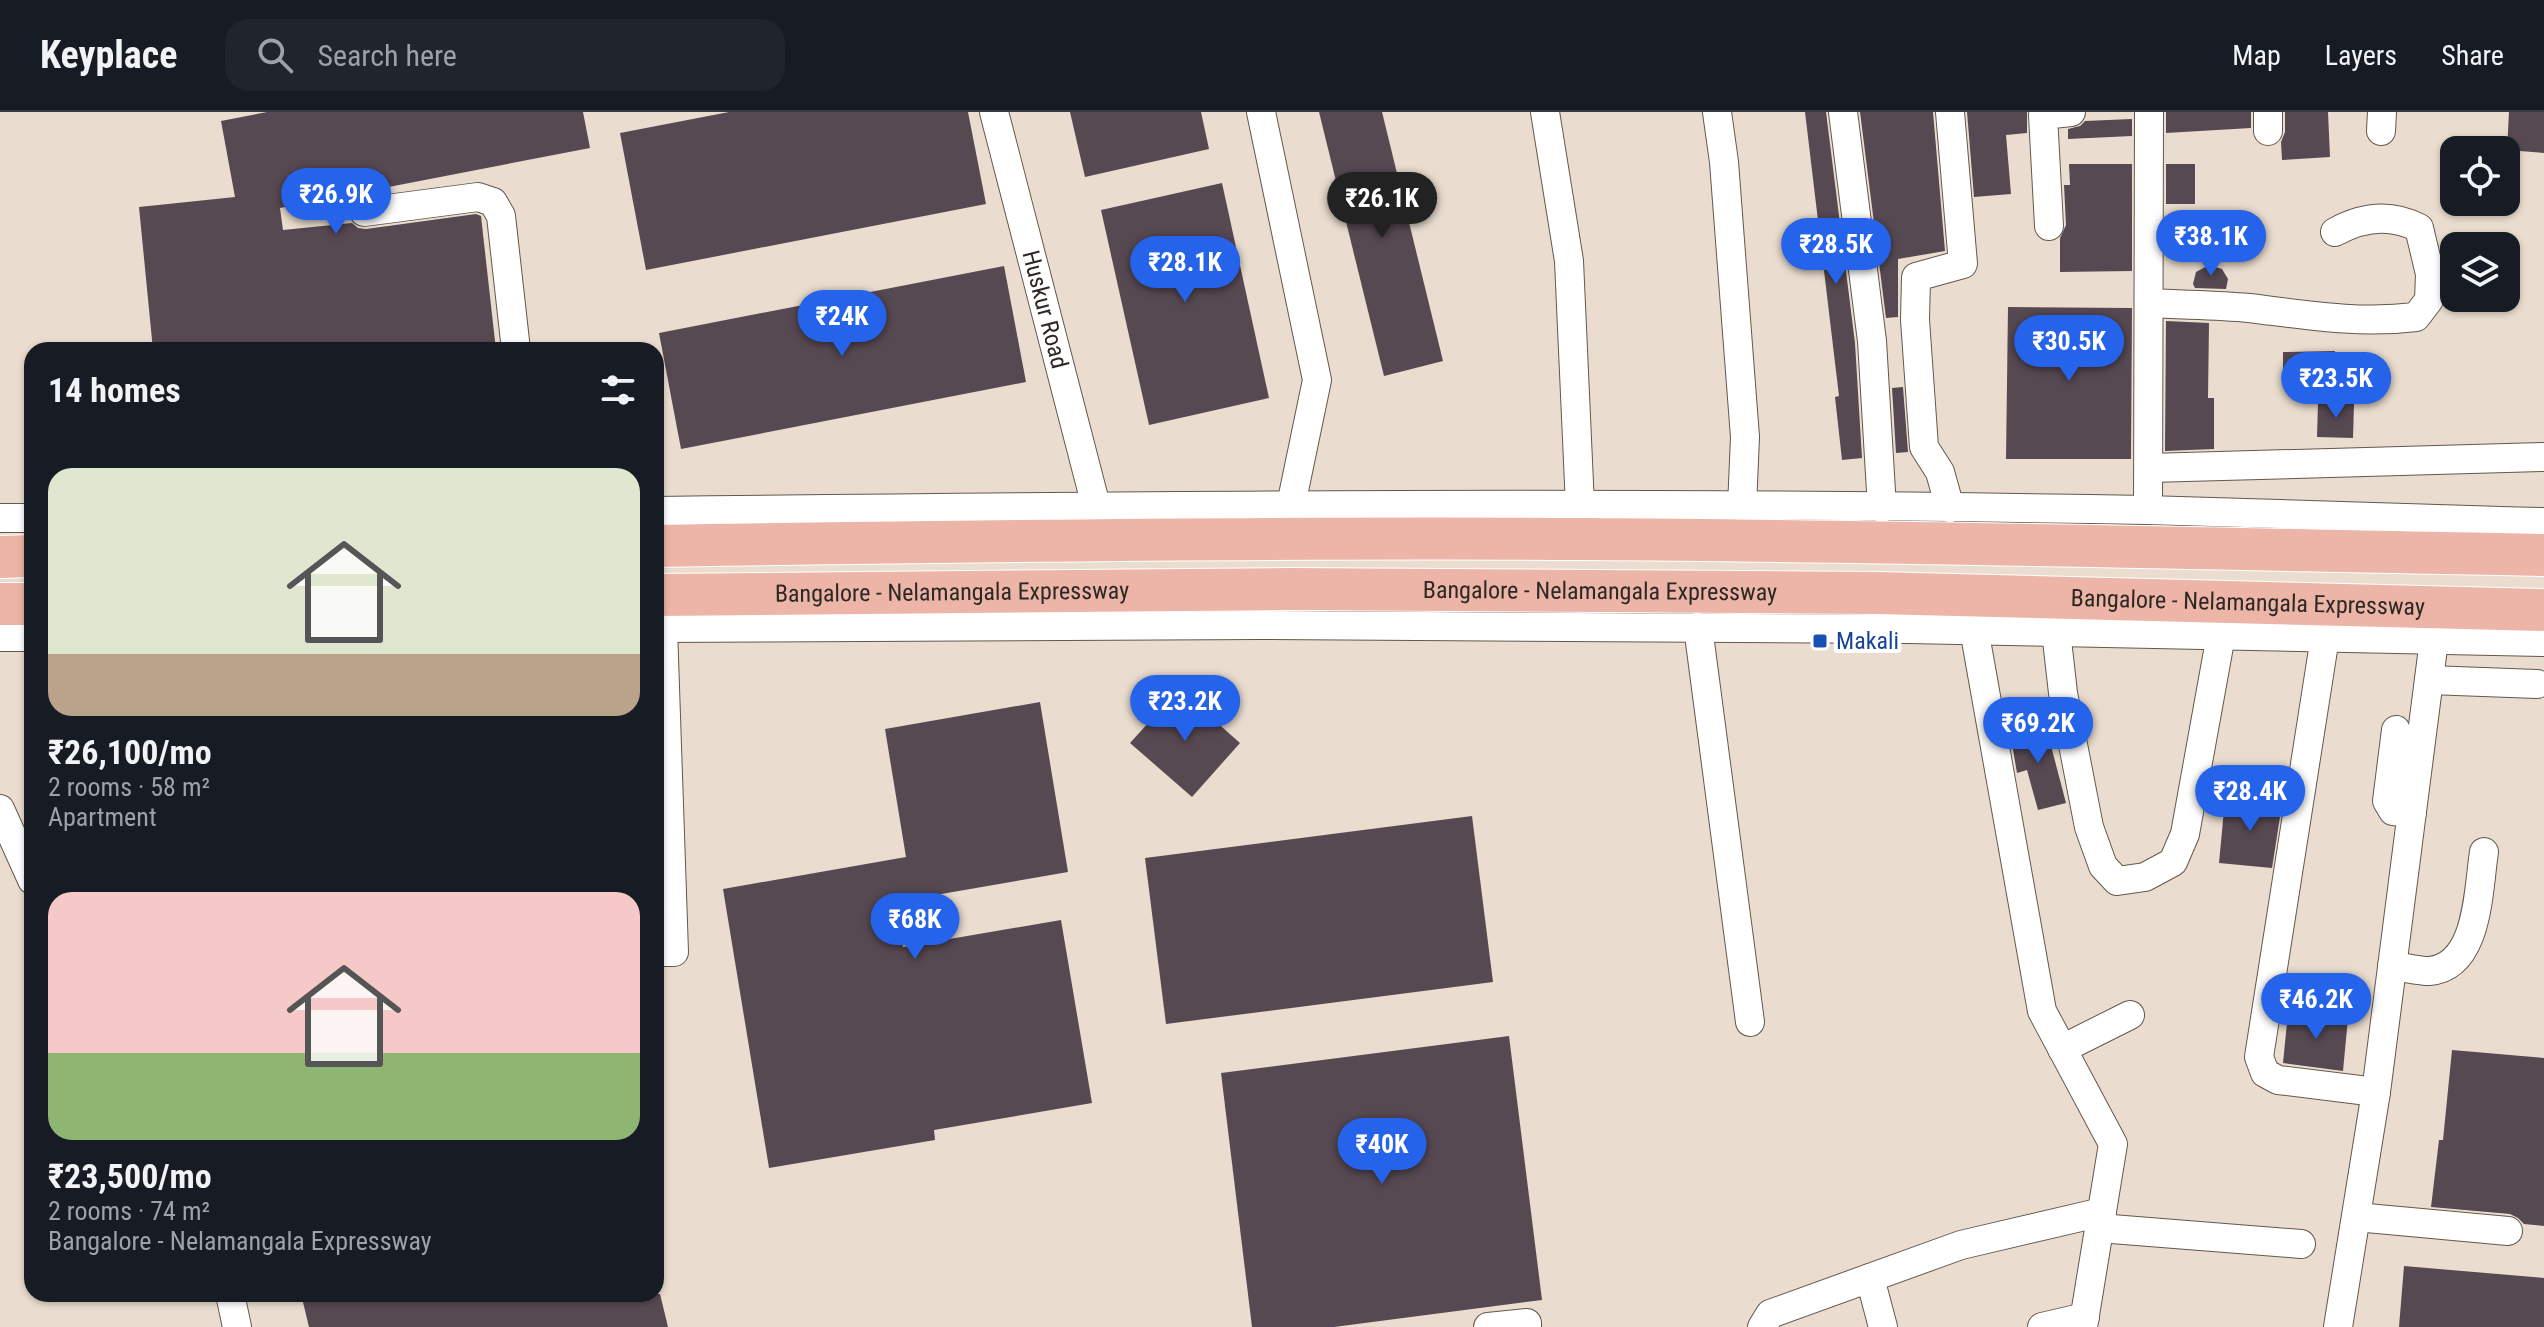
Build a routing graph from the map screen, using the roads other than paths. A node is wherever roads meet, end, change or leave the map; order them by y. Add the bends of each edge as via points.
1 (994, 112) edge
2 (1261, 112) edge
3 (1545, 112) edge
4 (1717, 112) edge
5 (1843, 112) edge
6 (1950, 112) edge
7 (2149, 112) edge
8 (2052, 113) edge
9 (364, 212) dead end
10 (2049, 226) dead end
11 (2335, 232) dead end
12 (2150, 303) junction
13 (515, 342) edge
14 (2544, 457) edge
15 (2149, 468) junction
16 (1291, 505) junction
17 (1096, 506) junction
18 (1580, 506) junction
19 (1742, 507) junction
20 (1882, 508) junction
21 (1950, 508) junction
22 (2148, 510) junction
23 (664, 511) edge
24 (0, 518) edge
25 (24, 518) edge
26 (2544, 522) edge
27 (664, 546) edge
28 (2544, 555) edge
29 (24, 556) edge
30 (0, 557) edge
31 (0, 604) edge
32 (24, 604) edge
33 (2544, 610) edge
34 (664, 614) edge
35 (664, 618) edge
36 (1698, 627) junction
37 (1974, 629) junction
38 (2056, 631) junction
39 (2221, 635) junction
40 (0, 637) edge
41 (24, 637) edge
42 (2325, 637) junction
43 (2434, 640) junction
44 (2544, 642) edge
45 (2429, 680) junction
46 (2537, 684) dead end
47 (2396, 730) dead end
48 (0, 809) edge
49 (2412, 813) junction
50 (664, 841) edge
51 (2484, 852) dead end
52 (24, 862) edge
53 (664, 952) edge
54 (2392, 966) junction
55 (2130, 1015) dead end
56 (1750, 1022) dead end
57 (2062, 1049) junction
58 (2376, 1092) junction
59 (2356, 1217) junction
60 (2101, 1220) junction
61 (2508, 1231) dead end
62 (2301, 1244) dead end
63 (1870, 1278) junction
64 (232, 1302) edge
65 (2084, 1322) edge
66 (237, 1327) edge
67 (1488, 1327) edge
68 (1527, 1327) edge
69 (1762, 1327) edge
70 (1883, 1327) edge
71 (2042, 1327) edge
72 (2338, 1327) edge

1 - 17 street, Huskur Road
2 - 16 street via 1317,380
3 - 18 street via 1569,261
4 - 19 street via 1745,437
5 - 20 street via 1872,341
6 - 21 street via 1963,264 1916,277 1915,320 1924,447 1940,472
7 - 12 street
8 - 10 street
9 - 13 street via 478,197 493,202 501,216
11 - 12 street via 2357,220 2394,219 2419,228 2430,287 2429,300 2416,317 2380,321
12 - 15 street
14 - 15 street
15 - 22 street
16 - 17 street
16 - 18 street
17 - 23 street
18 - 19 street
19 - 20 street
20 - 21 street
21 - 22 street
22 - 26 street
24 - 25 street
27 - 28 highway, Bangalore - Nelamangala Expressway via 1584,539
29 - 30 highway
31 - 32 highway
33 - 34 highway, Bangalore - Nelamangala Expressway via 1846,593 1290,589 703,595
35 - 36 street via 727,629
36 - 37 street
36 - 56 street
37 - 38 street
37 - 57 street via 2042,1011
38 - 39 street
38 - 39 street via 2089,827 2103,866 2117,881 2145,877 2173,862 2185,834
39 - 42 street
40 - 41 street
42 - 43 street
42 - 58 street via 2259,1057 2265,1073 2278,1080
43 - 44 street
43 - 45 street
45 - 46 street
45 - 49 street
47 - 49 street via 2387,801 2393,811
48 - 52 street
49 - 54 street
50 - 53 street via 674,952
51 - 54 street via 2470,940 2455,962 2430,971
54 - 58 street
55 - 57 street
57 - 60 street via 2113,1144
58 - 59 street
59 - 61 street
59 - 72 street
60 - 62 street
60 - 63 street via 1961,1245
60 - 65 street
63 - 69 street via 1770,1314
63 - 70 street
64 - 66 street
65 - 71 street
67 - 68 street

